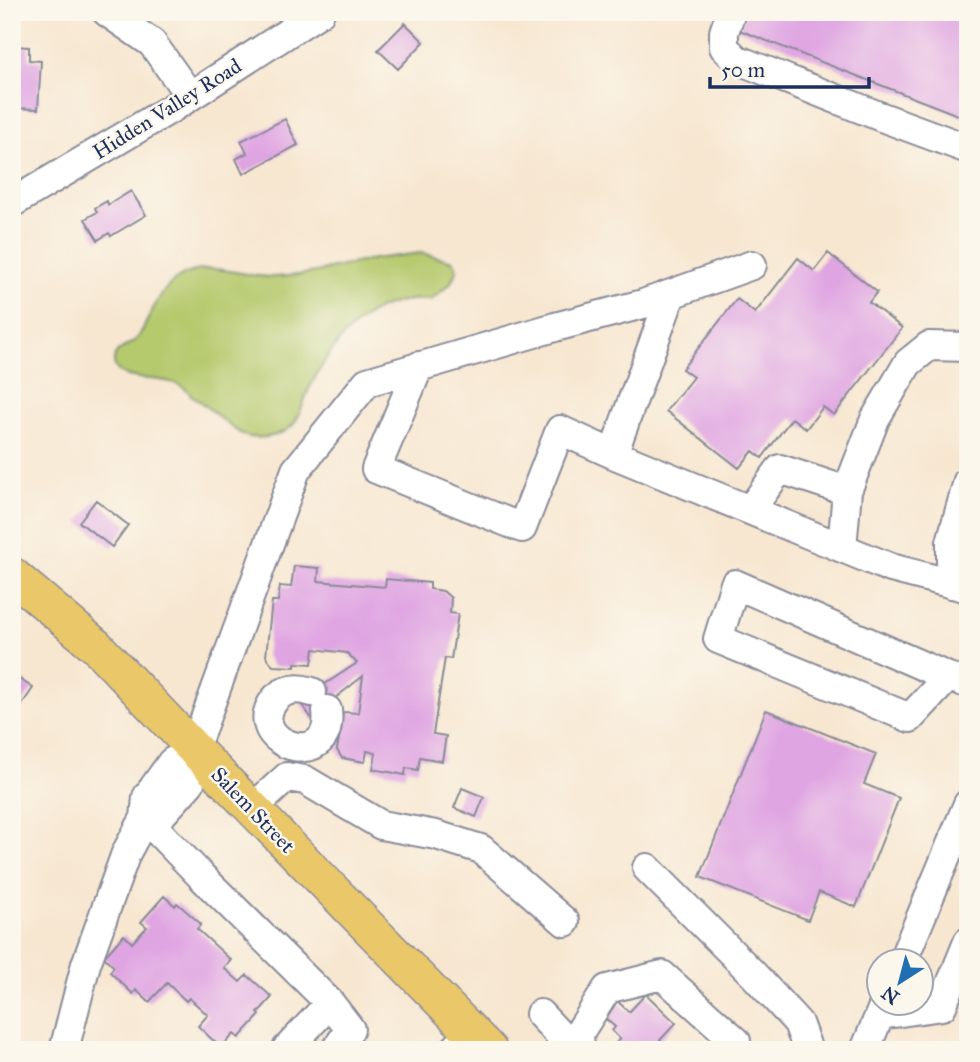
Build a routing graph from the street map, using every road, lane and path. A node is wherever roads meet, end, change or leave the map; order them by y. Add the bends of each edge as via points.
1 (107, 12) edge
2 (320, 12) edge
3 (731, 12) edge
4 (190, 96) junction
5 (968, 149) edge
6 (12, 203) edge
7 (752, 265) dead end
8 (671, 295) junction
9 (968, 347) edge
10 (419, 366) junction
11 (613, 454) junction
12 (968, 481) edge
13 (847, 491) junction
14 (750, 510) junction
15 (842, 548) junction
16 (12, 575) edge
17 (959, 586) edge
18 (958, 680) edge
19 (299, 748) junction
20 (194, 749) junction
21 (295, 778) junction
22 (968, 804) edge
23 (252, 809) junction
24 (145, 818) junction
25 (647, 868) dead end
26 (565, 922) dead end
27 (968, 942) edge
28 (908, 946) edge
29 (330, 1003) junction
30 (934, 1006) edge
31 (540, 1014) dead end
32 (879, 1016) edge
33 (472, 1044) edge
34 (64, 1050) edge
35 (286, 1050) edge
36 (336, 1050) edge
37 (574, 1050) edge
38 (580, 1050) edge
39 (727, 1050) edge
40 (803, 1050) edge
41 (865, 1050) edge

1 - 4 street via 152,43
2 - 4 street, Hidden Valley Road
3 - 5 street via 724,47 736,59
4 - 6 street, Hidden Valley Road
7 - 8 street
8 - 10 street
8 - 11 street
9 - 13 street via 929,346 908,363 875,419
10 - 11 street via 376,469 522,528 560,430
10 - 20 street via 367,382 296,470
11 - 14 street
12 - 17 street via 951,542
13 - 14 street via 780,469
13 - 15 street
14 - 15 street
15 - 17 street via 891,568
16 - 20 main road, Salem Street via 96,646
18 - 18 street via 910,718 718,639 735,584
19 - 19 street via 320,739 328,722 320,701 301,688 282,693 268,719 276,738
19 - 21 street
20 - 23 main road, Salem Street
20 - 24 street via 165,771 147,797
21 - 23 street via 287,776
21 - 26 street via 380,825 481,849
22 - 28 street
23 - 33 main road, Salem Street
24 - 29 street
24 - 34 street via 126,853 86,964
25 - 40 street via 798,1023 806,1045
27 - 30 street via 942,1006
29 - 35 street
29 - 36 street via 350,1029
31 - 37 street
32 - 41 street
38 - 39 street via 579,1033 607,989 662,975 736,1041

